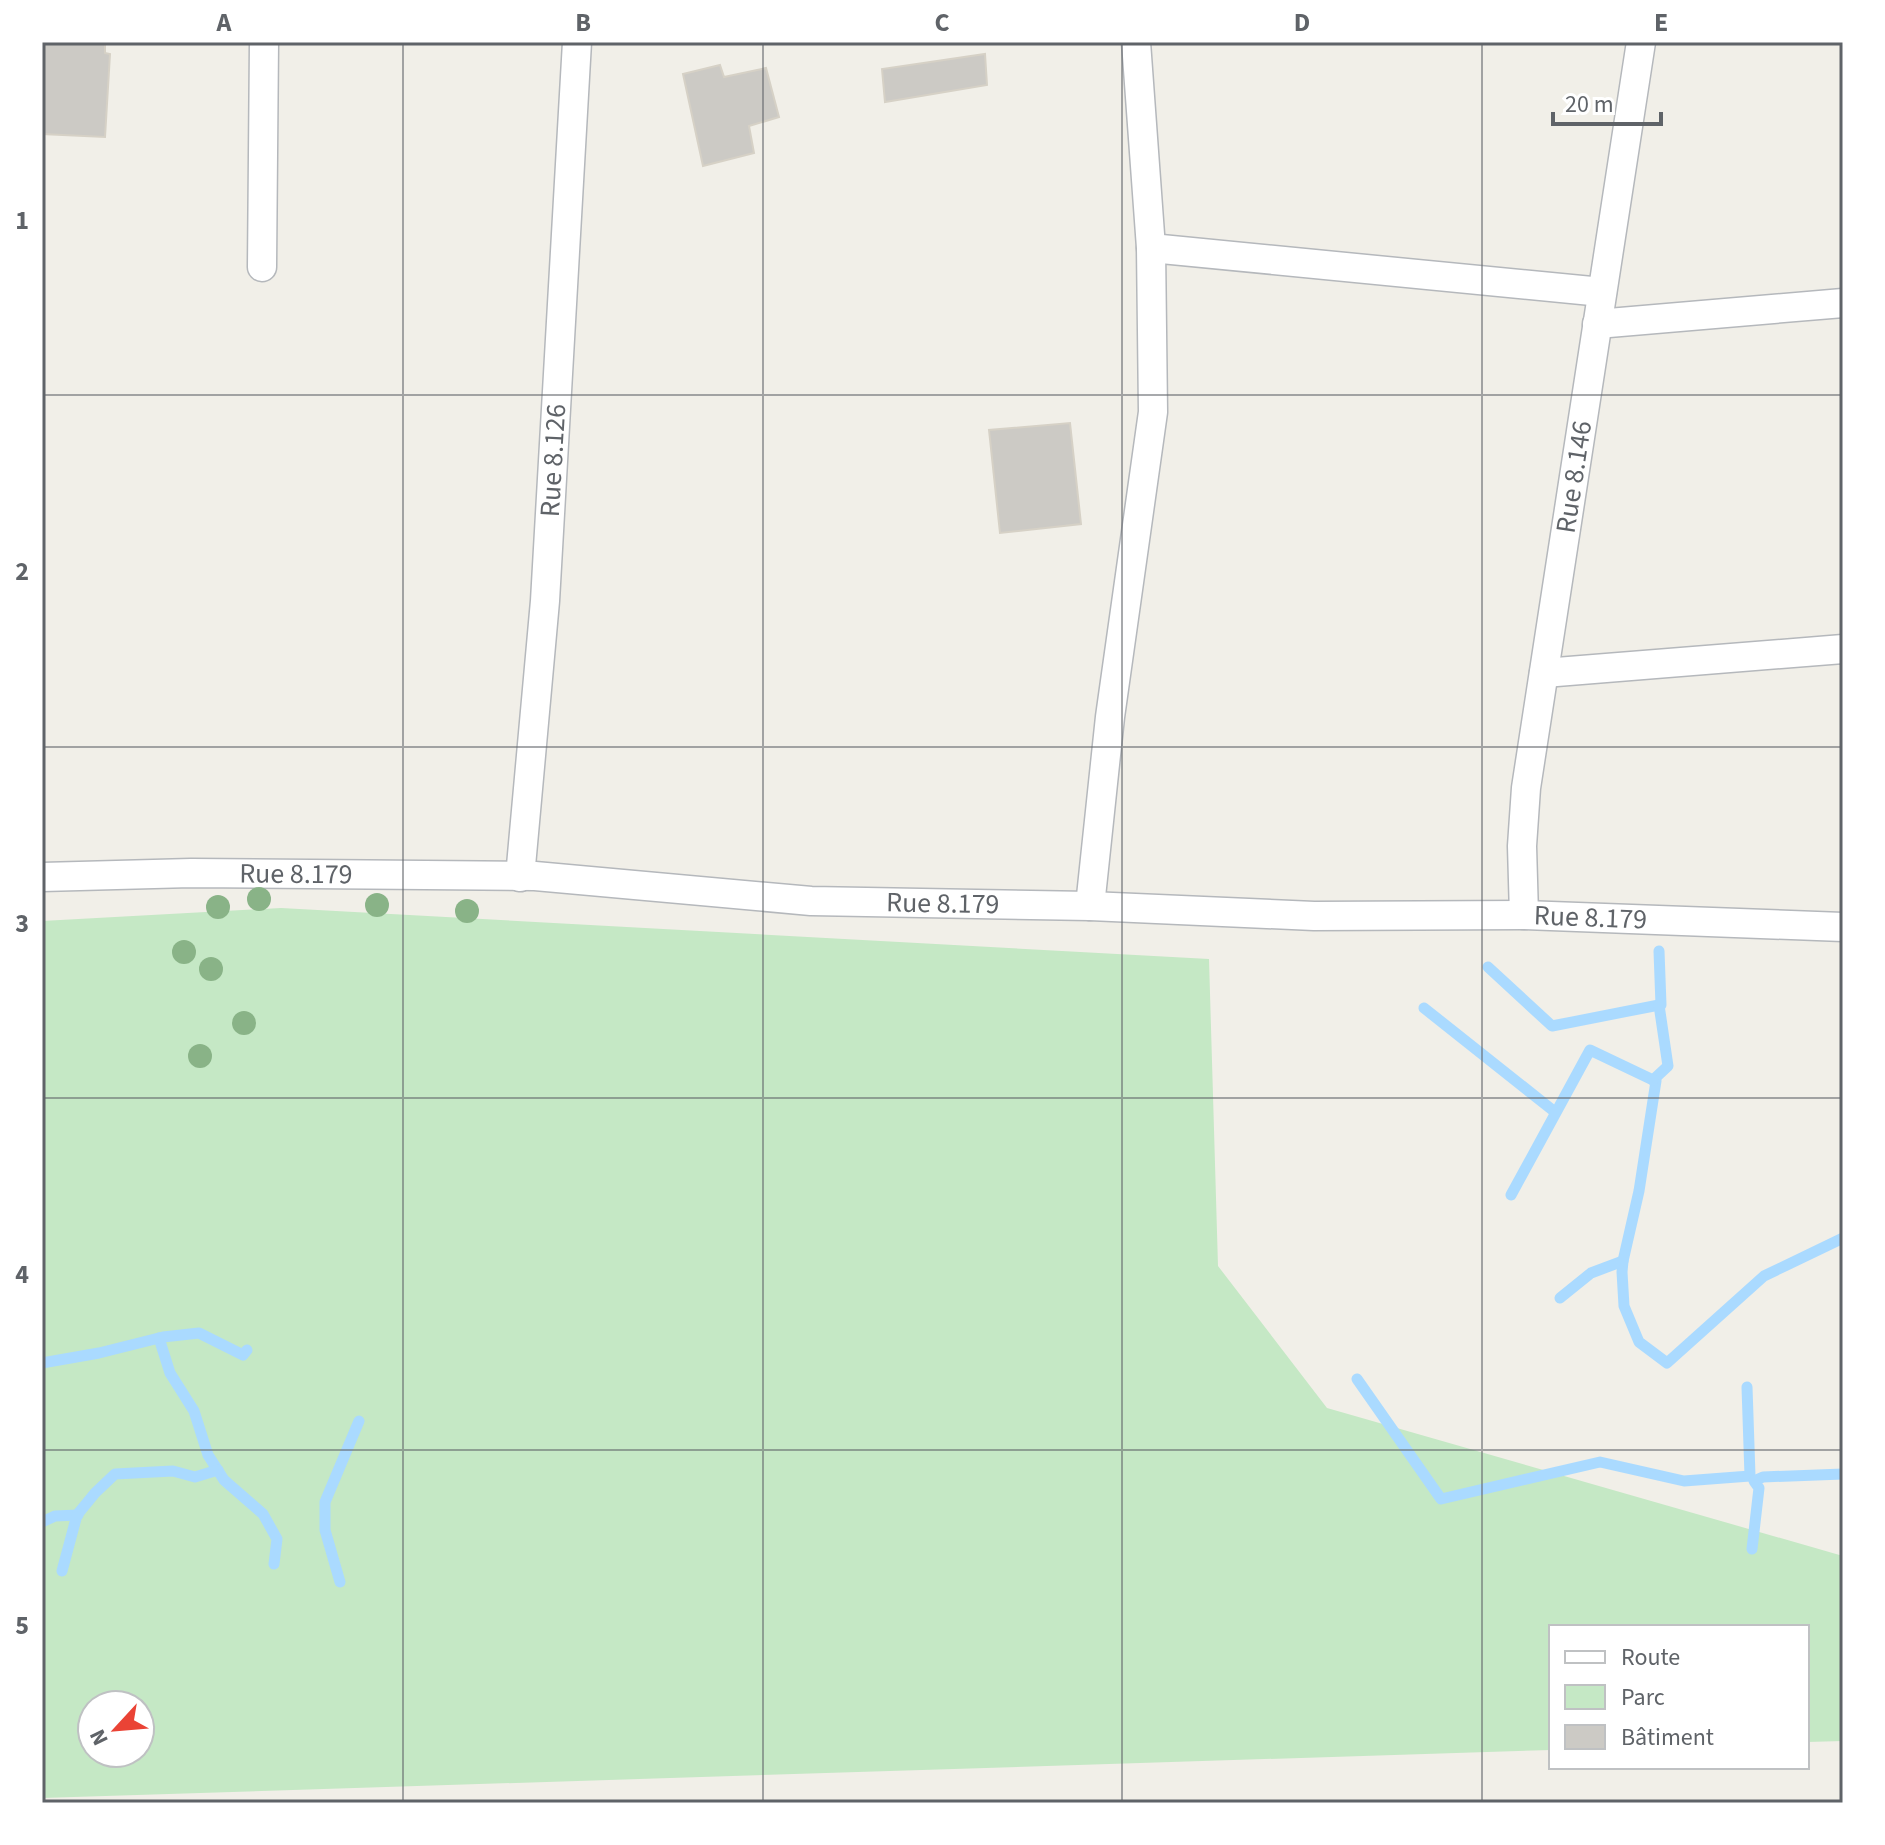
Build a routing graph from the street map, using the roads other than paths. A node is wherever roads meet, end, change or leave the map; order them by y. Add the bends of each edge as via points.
1 (264, 42) edge
2 (577, 42) edge
3 (1136, 42) edge
4 (1641, 42) edge
5 (1151, 248) junction
6 (262, 267) dead end
7 (1602, 292) junction
8 (1843, 303) edge
9 (1597, 324) junction
10 (1843, 649) edge
11 (1544, 673) junction
12 (42, 877) edge
13 (520, 877) junction
14 (1090, 906) junction
15 (1524, 915) junction
16 (1843, 927) edge

1 - 6 street
2 - 13 street, Rue 8.126 via 545,601
3 - 5 street
4 - 7 street, Rue 8.146
5 - 7 street
5 - 14 street via 1153,412 1110,717
7 - 9 street, Rue 8.146
8 - 9 street
9 - 11 street, Rue 8.146
10 - 11 street
11 - 15 street, Rue 8.146 via 1525,803
12 - 13 street, Rue 8.179
13 - 14 street, Rue 8.179 via 811,901
14 - 15 street, Rue 8.179 via 1314,916
15 - 16 street, Rue 8.179

